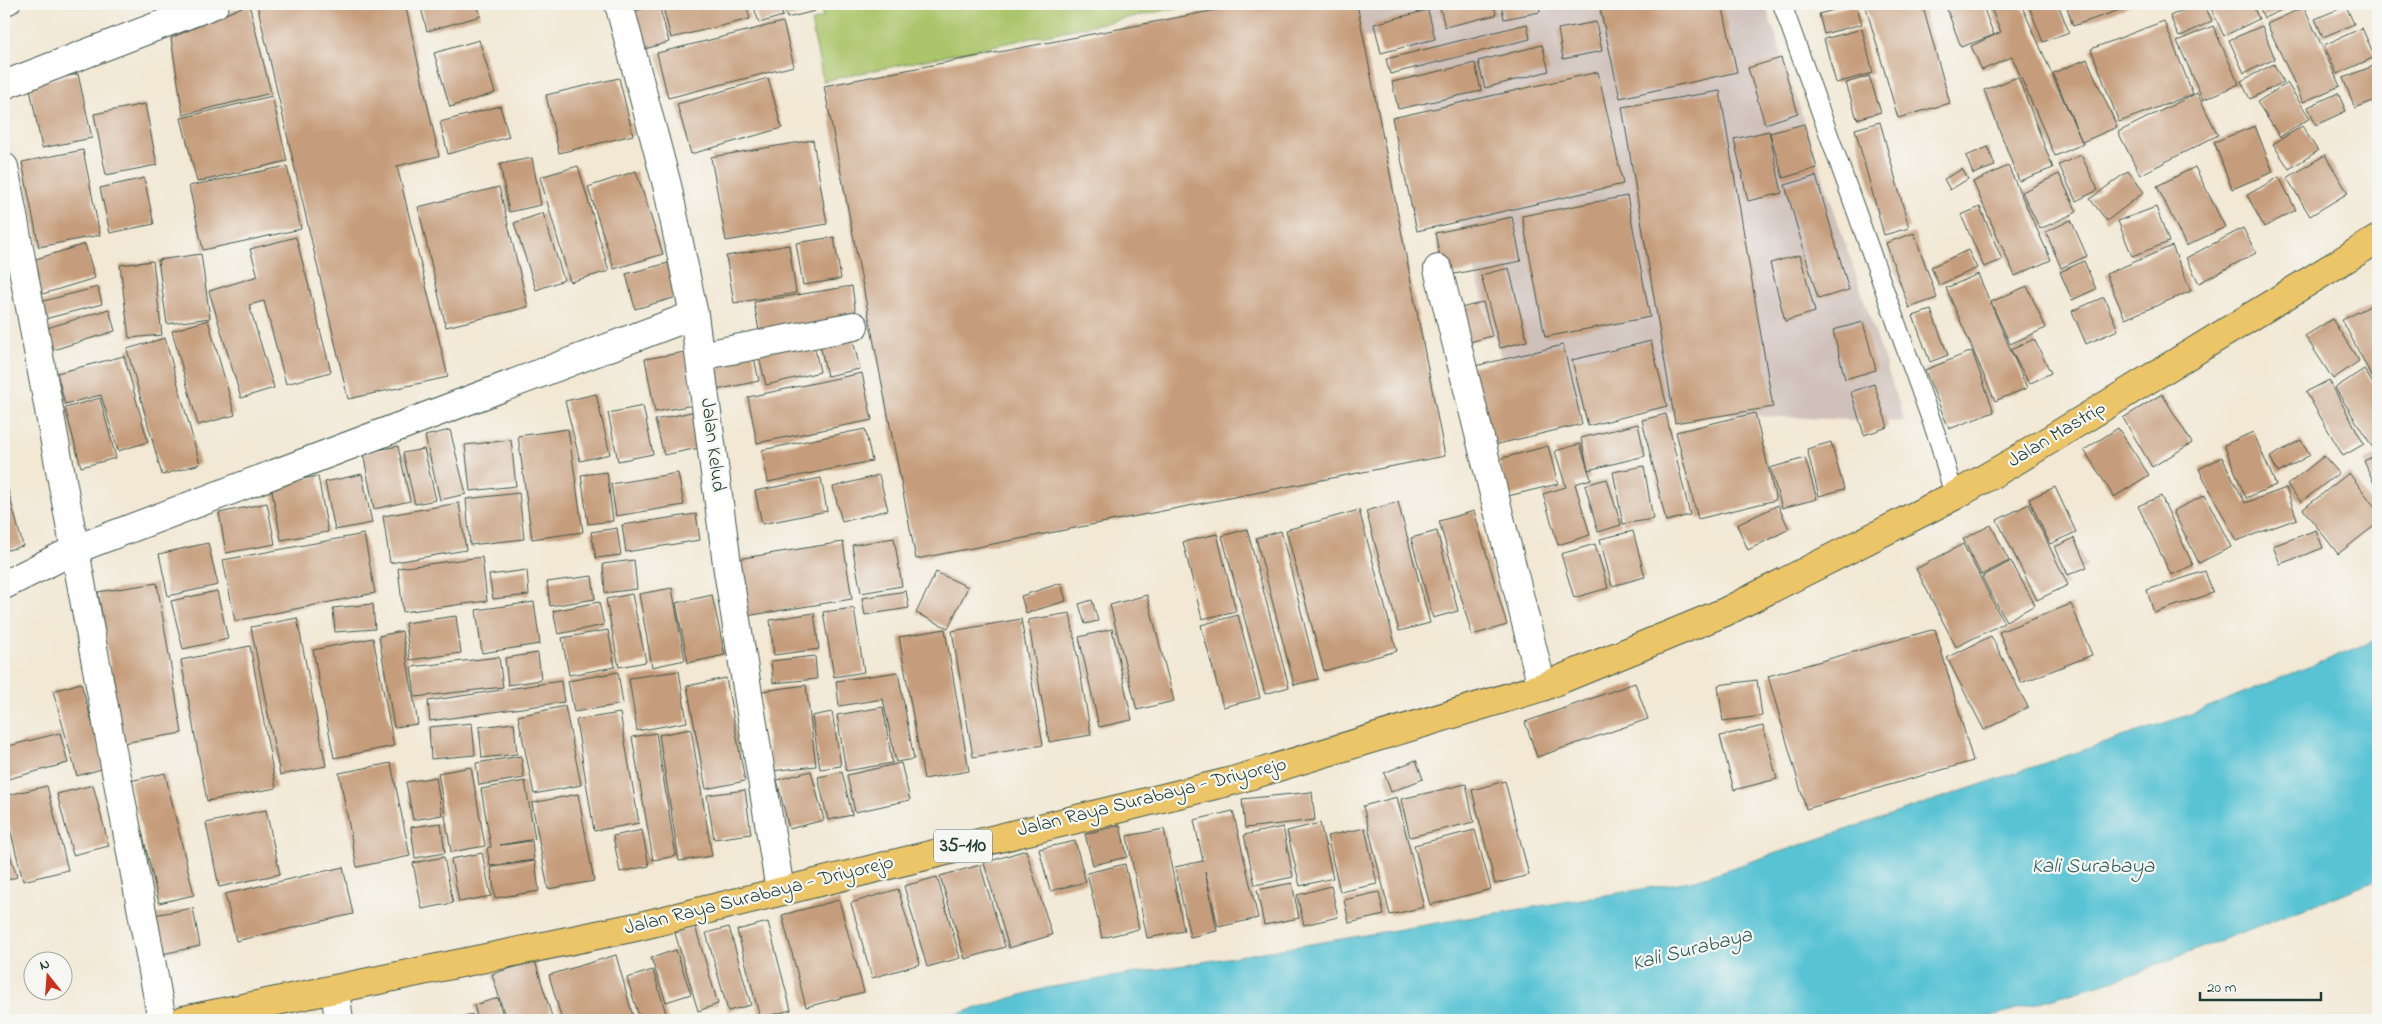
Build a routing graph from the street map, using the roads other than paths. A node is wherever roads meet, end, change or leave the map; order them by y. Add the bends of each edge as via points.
1 (12, 4) edge
2 (215, 4) edge
3 (619, 4) edge
4 (1782, 4) edge
5 (4, 7) edge
6 (4, 85) edge
7 (4, 167) edge
8 (2378, 239) edge
9 (1438, 269) dead end
10 (694, 315) junction
11 (854, 326) dead end
12 (700, 356) junction
13 (1954, 496) junction
14 (76, 549) junction
15 (4, 585) edge
16 (1725, 612) joint
17 (1542, 687) junction
18 (780, 890) junction
19 (334, 990) junction
20 (162, 1020) edge
21 (184, 1020) edge
22 (338, 1020) edge

1 - 5 lane
2 - 6 street
3 - 10 street, Jalan Kelud via 667,185
4 - 13 lane via 1940,445
7 - 14 street
8 - 13 main road, Jalan Mastrip
9 - 17 street
10 - 12 street, Jalan Kelud
10 - 14 street
11 - 12 street
12 - 18 street, Jalan Kelud via 728,571
13 - 16 main road, Jalan Mastrip
14 - 15 street
14 - 20 street
16 - 17 main road, Jalan Raya Surabaya - Driyorejo / 35-110
17 - 18 main road, Jalan Raya Surabaya - Driyorejo / 35-110 via 1232,781
18 - 19 main road, Jalan Raya Surabaya - Driyorejo / 35-110 via 636,927
19 - 21 main road, Jalan Raya Surabaya - Driyorejo / 35-110
19 - 22 street

